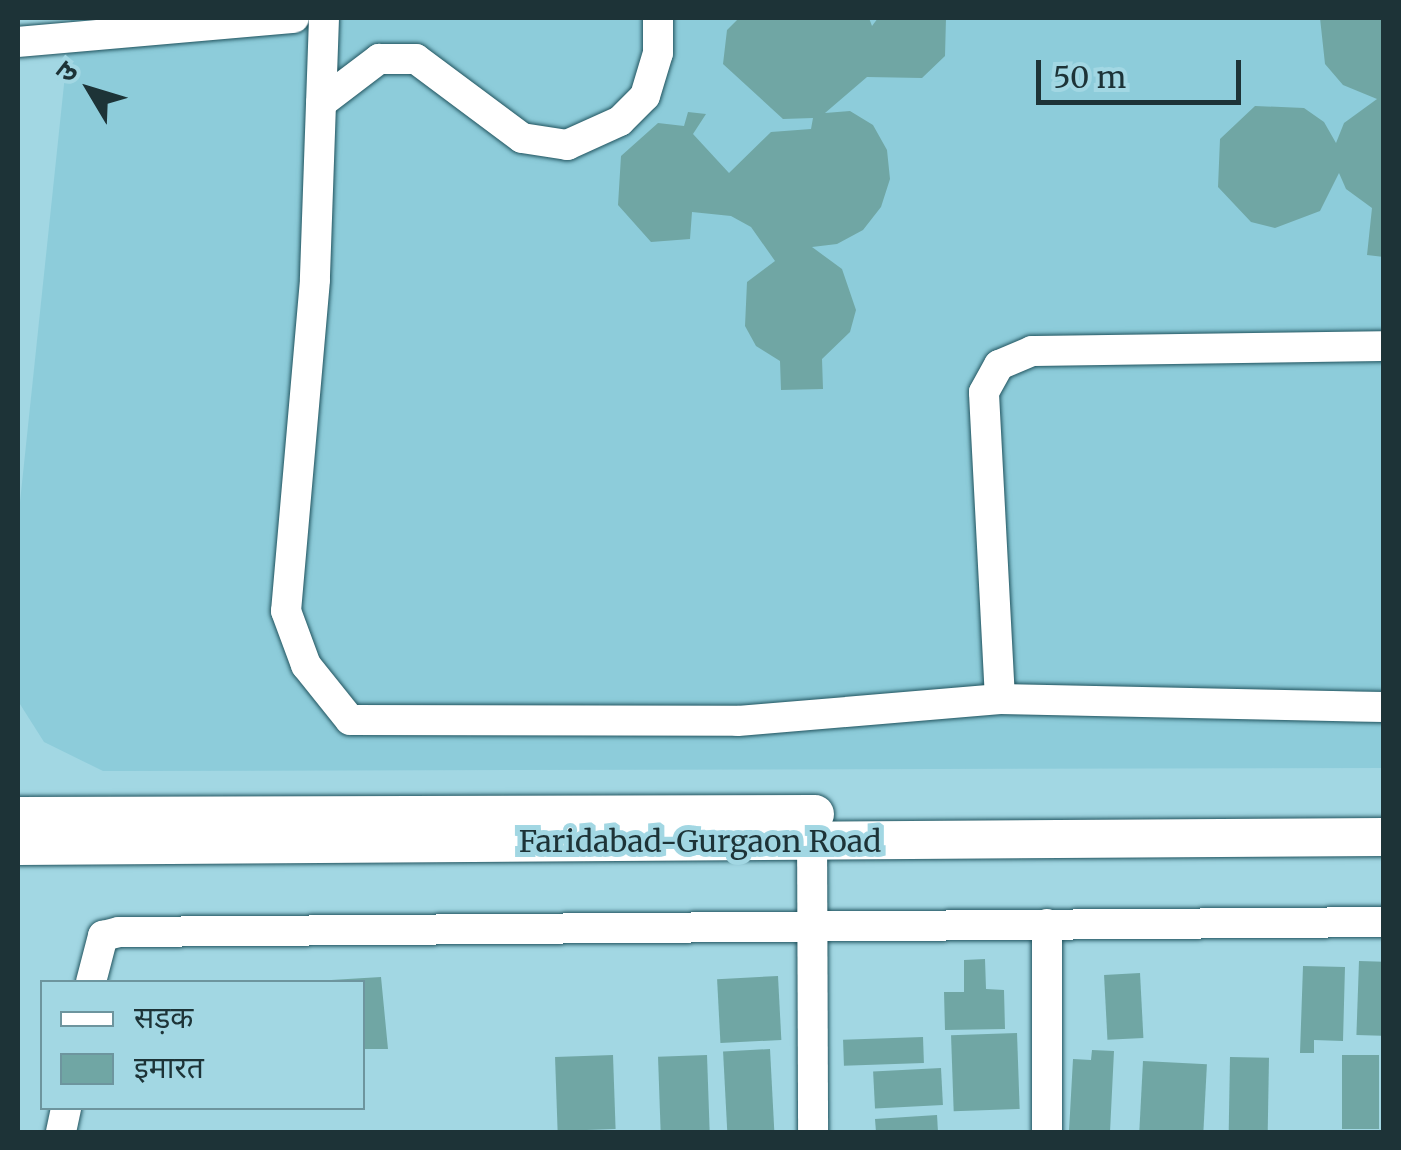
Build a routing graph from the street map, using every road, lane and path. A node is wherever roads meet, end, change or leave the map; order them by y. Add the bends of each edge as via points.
1 (294, 18) edge
2 (324, 18) edge
3 (658, 18) edge
4 (18, 42) edge
5 (321, 103) junction
6 (1384, 346) edge
7 (1000, 699) junction
8 (1384, 707) edge
9 (1384, 812) edge
10 (29, 825) edge
11 (812, 827) junction
12 (1384, 837) edge
13 (18, 859) edge
14 (1384, 922) edge
15 (1047, 924) junction
16 (812, 925) junction
17 (92, 980) edge
18 (812, 1132) edge
19 (1047, 1132) edge

1 - 4 street
2 - 5 street
3 - 5 street via 658,53 645,96 620,121 567,145 522,138 416,59 379,59
5 - 7 street via 315,280 286,611 306,665 350,720 738,721
6 - 7 street via 1032,350 999,365 984,392
7 - 8 street
9 - 11 main road, Faridabad-Gurgaon Road
10 - 11 main road, Faridabad-Gurgaon Road
10 - 13 main road
11 - 12 main road, Faridabad-Gurgaon Road
11 - 16 street
14 - 15 street
15 - 16 street
15 - 19 street
16 - 17 street via 119,932 103,936
16 - 18 street

